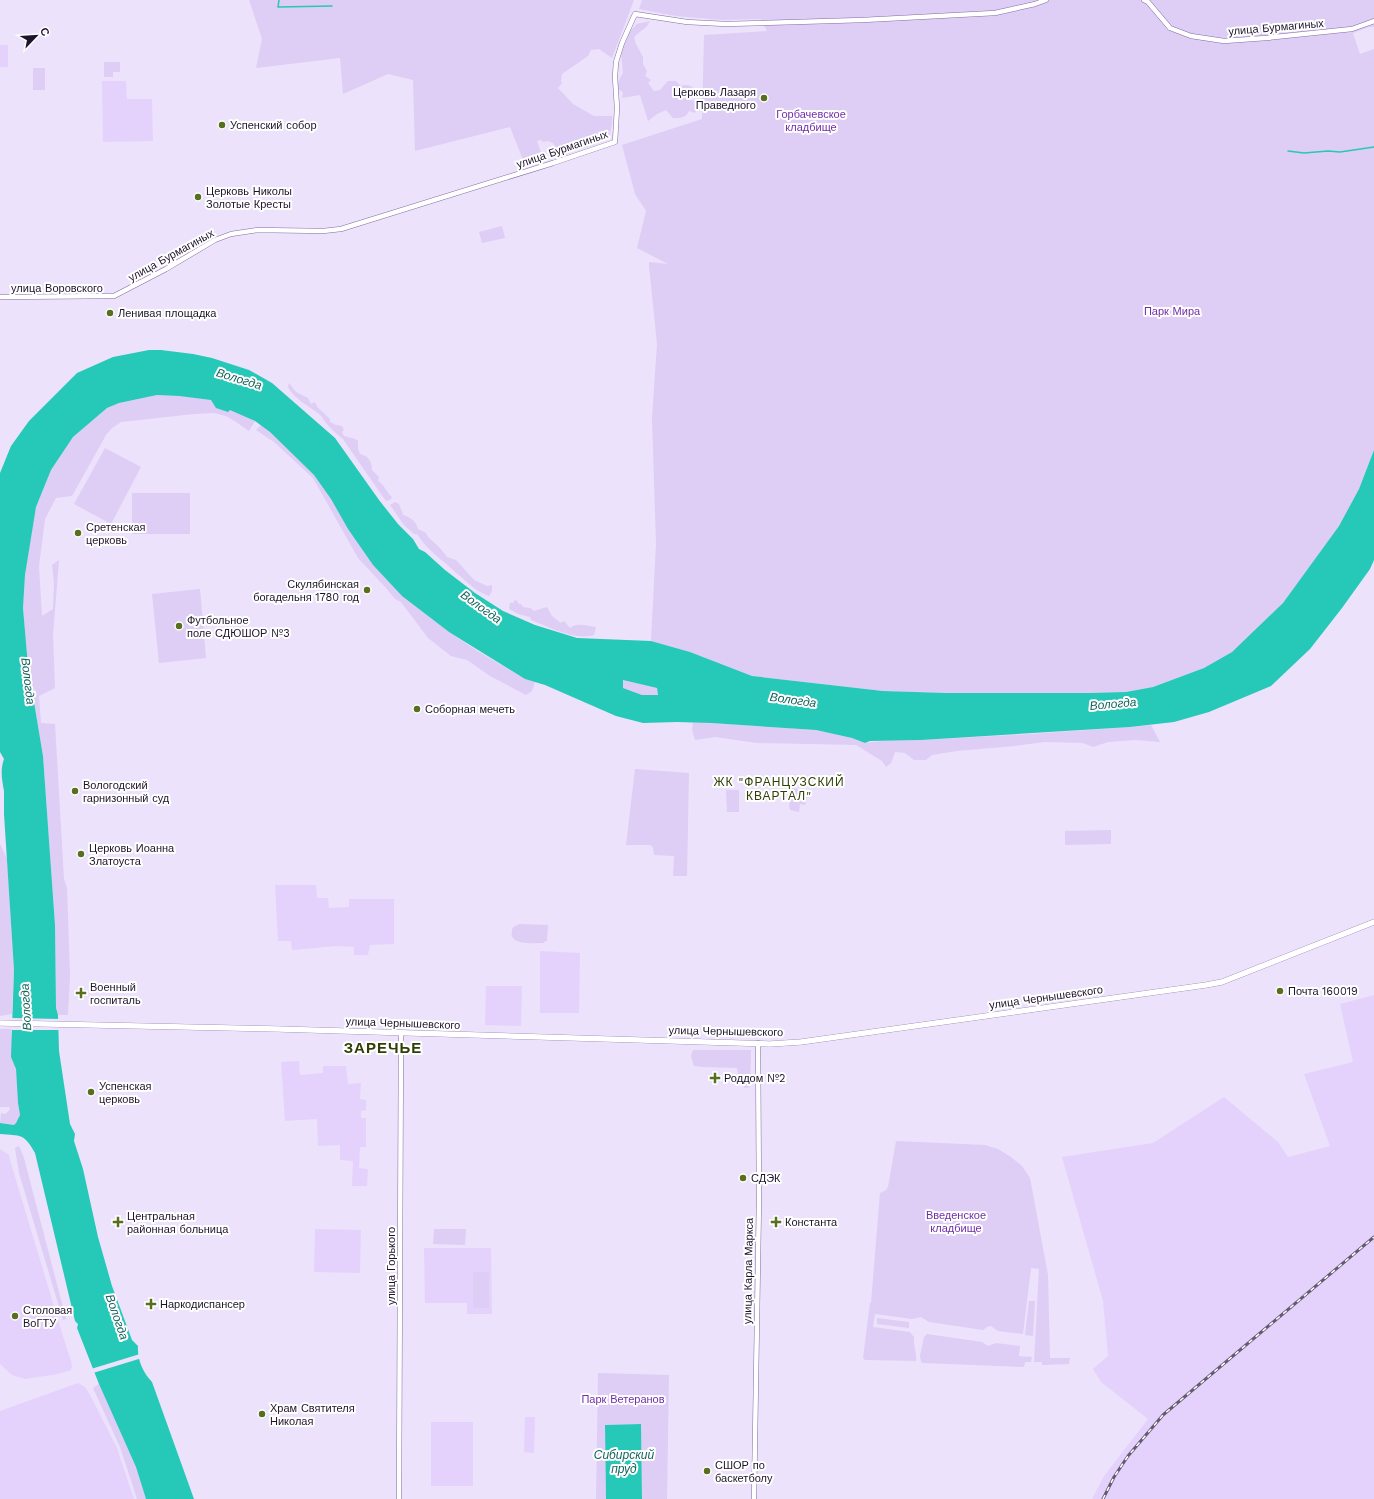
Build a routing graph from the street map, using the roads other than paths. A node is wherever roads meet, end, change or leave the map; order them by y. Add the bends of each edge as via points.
1 (1046, 0) edge
2 (1144, 0) edge
3 (1374, 22) edge
4 (114, 296) joint
5 (0, 297) edge
6 (1374, 922) edge
7 (0, 1024) edge
8 (401, 1033) junction
9 (758, 1043) junction
10 (399, 1499) edge
11 (754, 1499) edge

1 - 4 street, улица Бурмагиных via 995,14 855,20 726,24 687,22 635,14 616,62 615,142 341,229 258,230 232,234 215,240
2 - 3 street, улица Бурмагиных via 1170,28 1191,36 1224,41 1352,29
4 - 5 street, улица Воровского
6 - 9 main road, улица Чернышевского via 1222,982 801,1042
7 - 8 main road, улица Чернышевского
8 - 9 main road, улица Чернышевского
8 - 10 street, улица Горького
9 - 11 street, улица Карла Маркса via 759,1200

